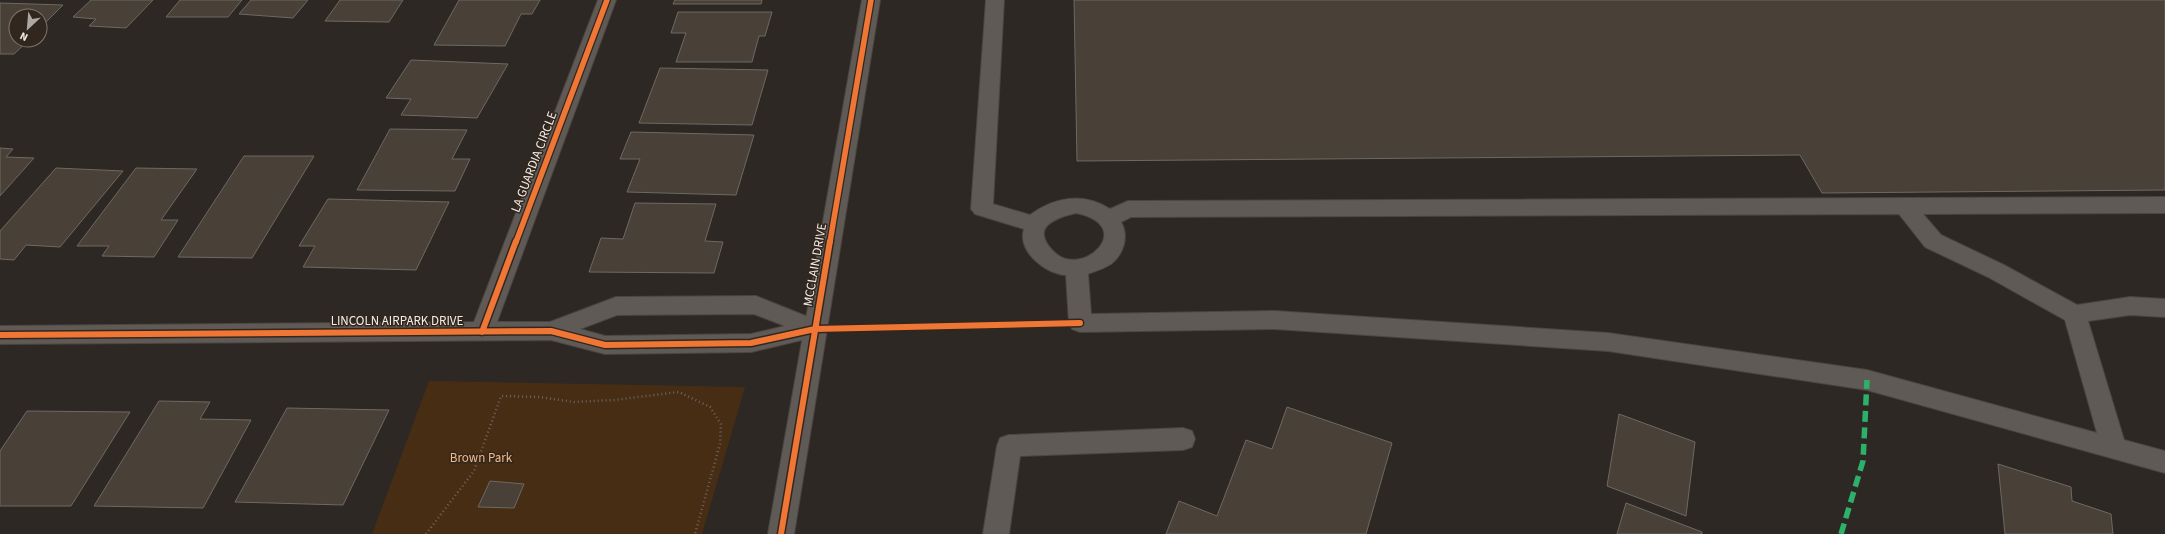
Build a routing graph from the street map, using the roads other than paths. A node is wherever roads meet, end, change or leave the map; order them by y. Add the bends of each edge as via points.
1 (607, 0) edge
2 (871, 0) edge
3 (995, 0) edge
4 (2165, 205) edge
5 (1905, 206) junction
6 (1109, 219) junction
7 (1035, 224) junction
8 (1078, 268) junction
9 (2165, 308) edge
10 (2075, 315) junction
11 (815, 329) junction
12 (551, 331) junction
13 (482, 332) junction
14 (0, 335) edge
15 (1183, 440) dead end
16 (2114, 448) junction
17 (2165, 462) edge
18 (781, 534) edge
19 (996, 534) edge

1 - 13 street, LA GUARDIA CIRCLE
2 - 11 street, MCCLAIN DRIVE
3 - 7 street via 982,209
4 - 5 street
5 - 6 street via 1128,209
5 - 10 street via 1934,241 1996,271
6 - 7 street via 1089,207 1076,205 1052,210
6 - 8 street via 1115,228 1116,239 1112,250 1104,259
7 - 8 street via 1032,235 1034,245 1040,254 1050,262
8 - 16 street via 1080,323 1275,320 1608,342 1867,380
9 - 10 street via 2144,304 2111,307
10 - 16 street
11 - 12 street, LINCOLN AIRPARK DRIVE via 751,343 605,345
11 - 12 street, LINCOLN AIRPARK DRIVE via 756,305 616,306
11 - 18 street, MCCLAIN DRIVE
12 - 13 street, LINCOLN AIRPARK DRIVE
13 - 14 street, LINCOLN AIRPARK DRIVE
15 - 19 street via 1009,446
16 - 17 street

